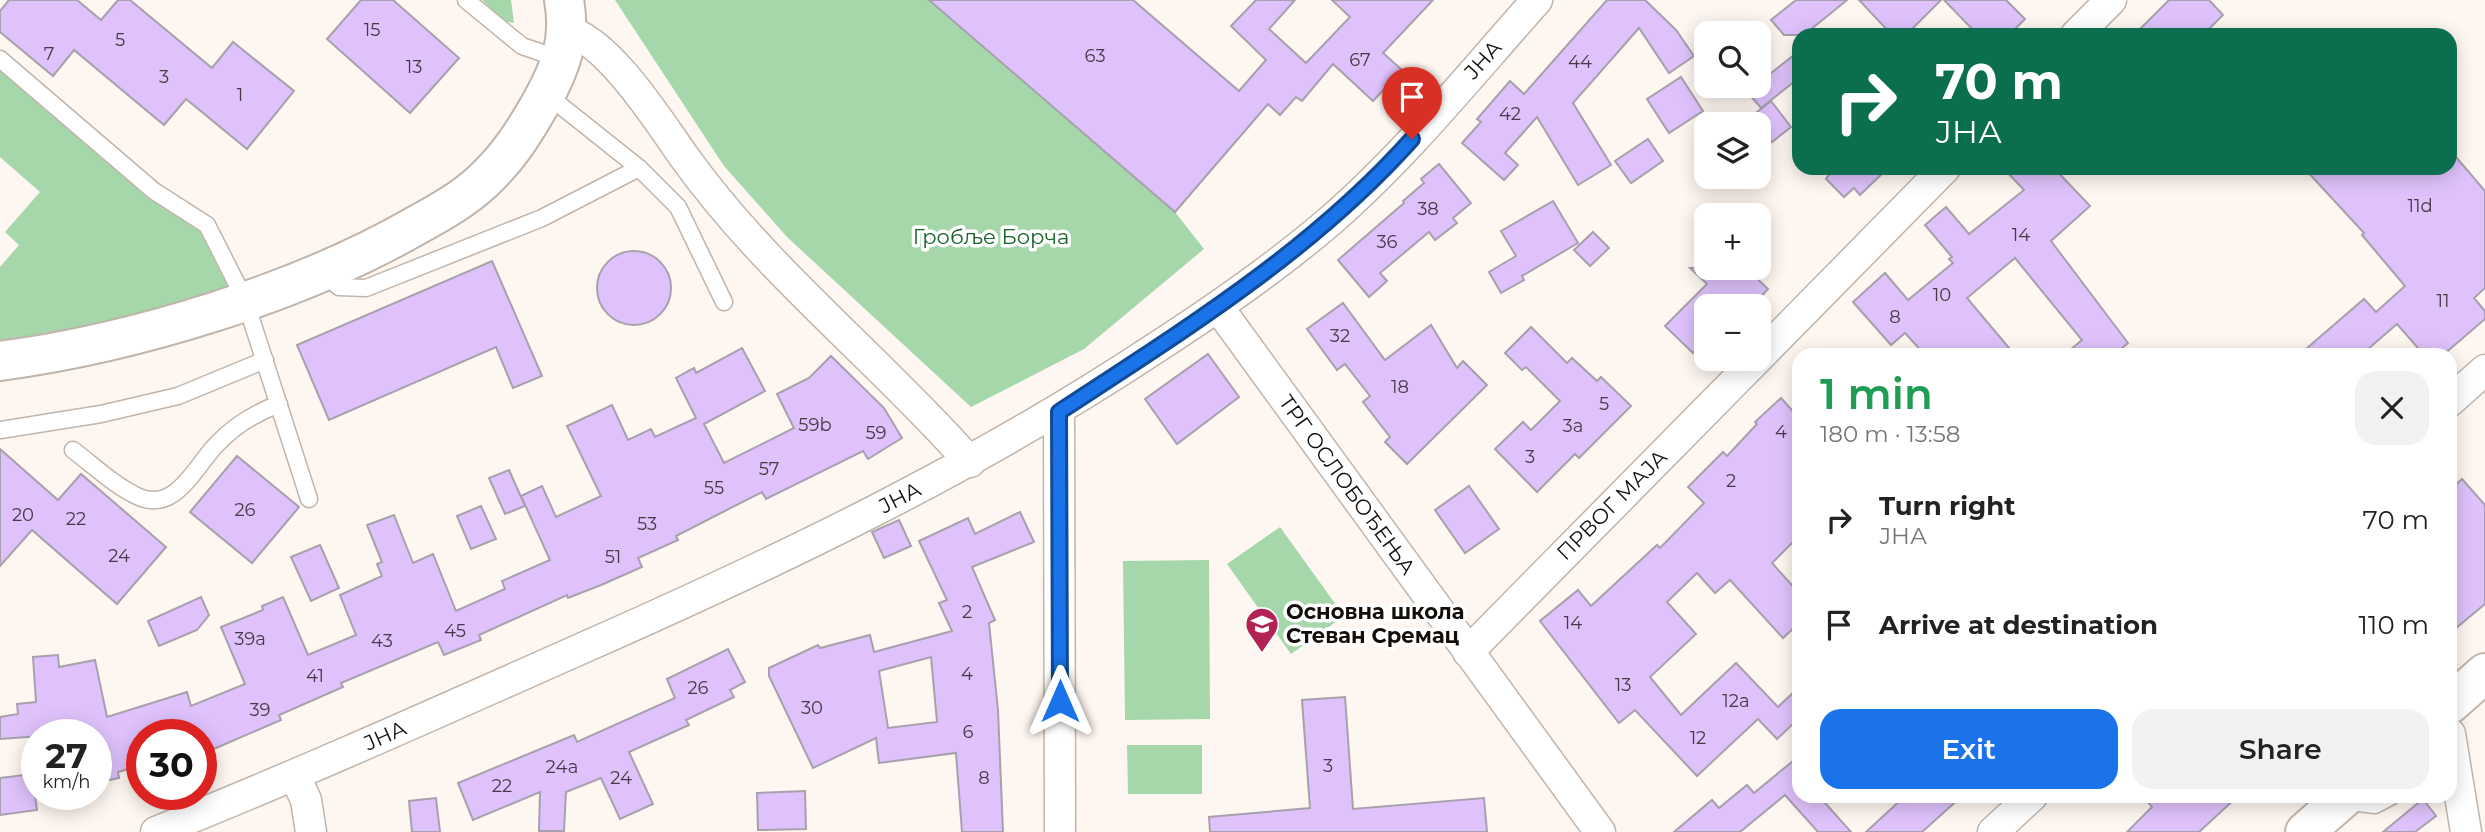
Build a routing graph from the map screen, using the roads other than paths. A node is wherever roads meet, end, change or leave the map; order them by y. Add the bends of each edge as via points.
1 (466, 0) edge
2 (1537, 0) edge
3 (2111, 0) edge
4 (2083, 28) edge
5 (564, 30) edge
6 (0, 59) edge
7 (546, 94) junction
8 (639, 168) junction
9 (1938, 175) edge
10 (321, 271) junction
11 (245, 300) junction
12 (724, 303) dead end
13 (1218, 307) junction
14 (1771, 345) edge
15 (265, 360) junction
16 (0, 361) edge
17 (2485, 370) edge
18 (1745, 371) edge
19 (2457, 395) edge
20 (279, 404) junction
21 (1059, 412) junction
22 (0, 430) edge
23 (73, 450) dead end
24 (970, 462) junction
25 (309, 499) dead end
26 (1468, 652) junction
27 (2485, 673) edge
28 (2457, 698) edge
29 (295, 776) junction
30 (2457, 777) edge
31 (2024, 803) edge
32 (2338, 803) edge
33 (156, 832) edge
34 (311, 832) edge
35 (1060, 832) edge
36 (1600, 832) edge
37 (1993, 832) edge
38 (2305, 832) edge
39 (2466, 832) edge

1 - 5 lane via 522,46
2 - 13 street, ЈНА via 1376,179 1309,238
3 - 4 street
5 - 7 street
5 - 24 street via 585,38 607,57 692,167 774,262
6 - 11 lane via 154,191 207,225
7 - 8 lane
7 - 10 street via 521,139 481,184 398,236
8 - 10 lane via 542,218 366,288 339,287
8 - 12 lane via 678,207
9 - 14 street, ПРВОГ МАЈА
10 - 11 street
11 - 15 lane
11 - 16 street via 137,333
13 - 21 street, ЈНА
13 - 26 street, ТРГ ОСЛОБОЂЕЊА
15 - 20 lane
15 - 22 lane via 178,396
17 - 19 street
18 - 26 street, ПРВОГ МАЈА
20 - 23 lane via 251,414 216,444 181,487 161,499 137,496
20 - 25 lane
21 - 24 street, ЈНА
21 - 35 street
24 - 29 street, ЈНА via 751,574
26 - 36 street, ТРГ ОСЛОБОЂЕЊА
27 - 28 street
29 - 33 street, ЈНА
29 - 34 street via 306,800
30 - 39 street
31 - 37 street
32 - 38 street

